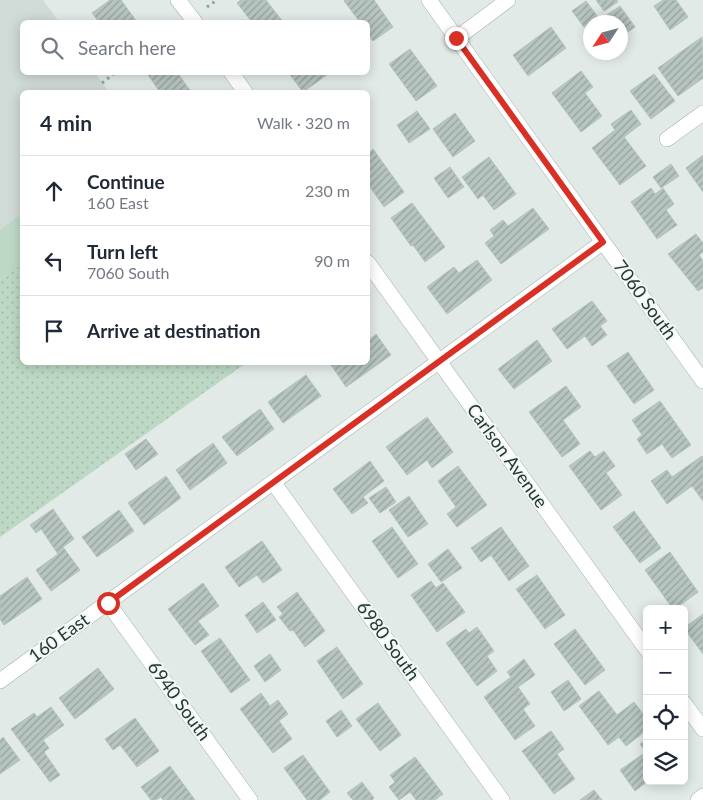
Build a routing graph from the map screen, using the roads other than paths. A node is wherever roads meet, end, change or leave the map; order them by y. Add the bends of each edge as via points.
1 (178, 0) edge
2 (429, 0) edge
3 (508, 0) edge
4 (193, 20) edge
5 (456, 38) junction
6 (233, 75) edge
7 (244, 90) edge
8 (703, 114) edge
9 (667, 140) dead end
10 (603, 242) junction
11 (370, 266) edge
12 (439, 362) junction
13 (703, 381) edge
14 (273, 482) junction
15 (108, 603) junction
16 (643, 644) edge
17 (0, 681) edge
18 (688, 708) edge
19 (703, 729) edge
20 (703, 796) edge
21 (250, 800) edge
22 (502, 800) edge
23 (698, 800) edge

1 - 4 street
2 - 5 street, 7060 South
3 - 5 street
5 - 10 street, 7060 South
6 - 7 street
8 - 9 street
10 - 12 street, 160 East
10 - 13 street, 7060 South
11 - 12 street, Carlson Avenue
12 - 14 street, 160 East
12 - 16 street, Carlson Avenue
14 - 15 street, 160 East
14 - 22 street, 6980 South
15 - 17 street, 160 East
15 - 21 street, 6940 South
18 - 19 street
20 - 23 street

